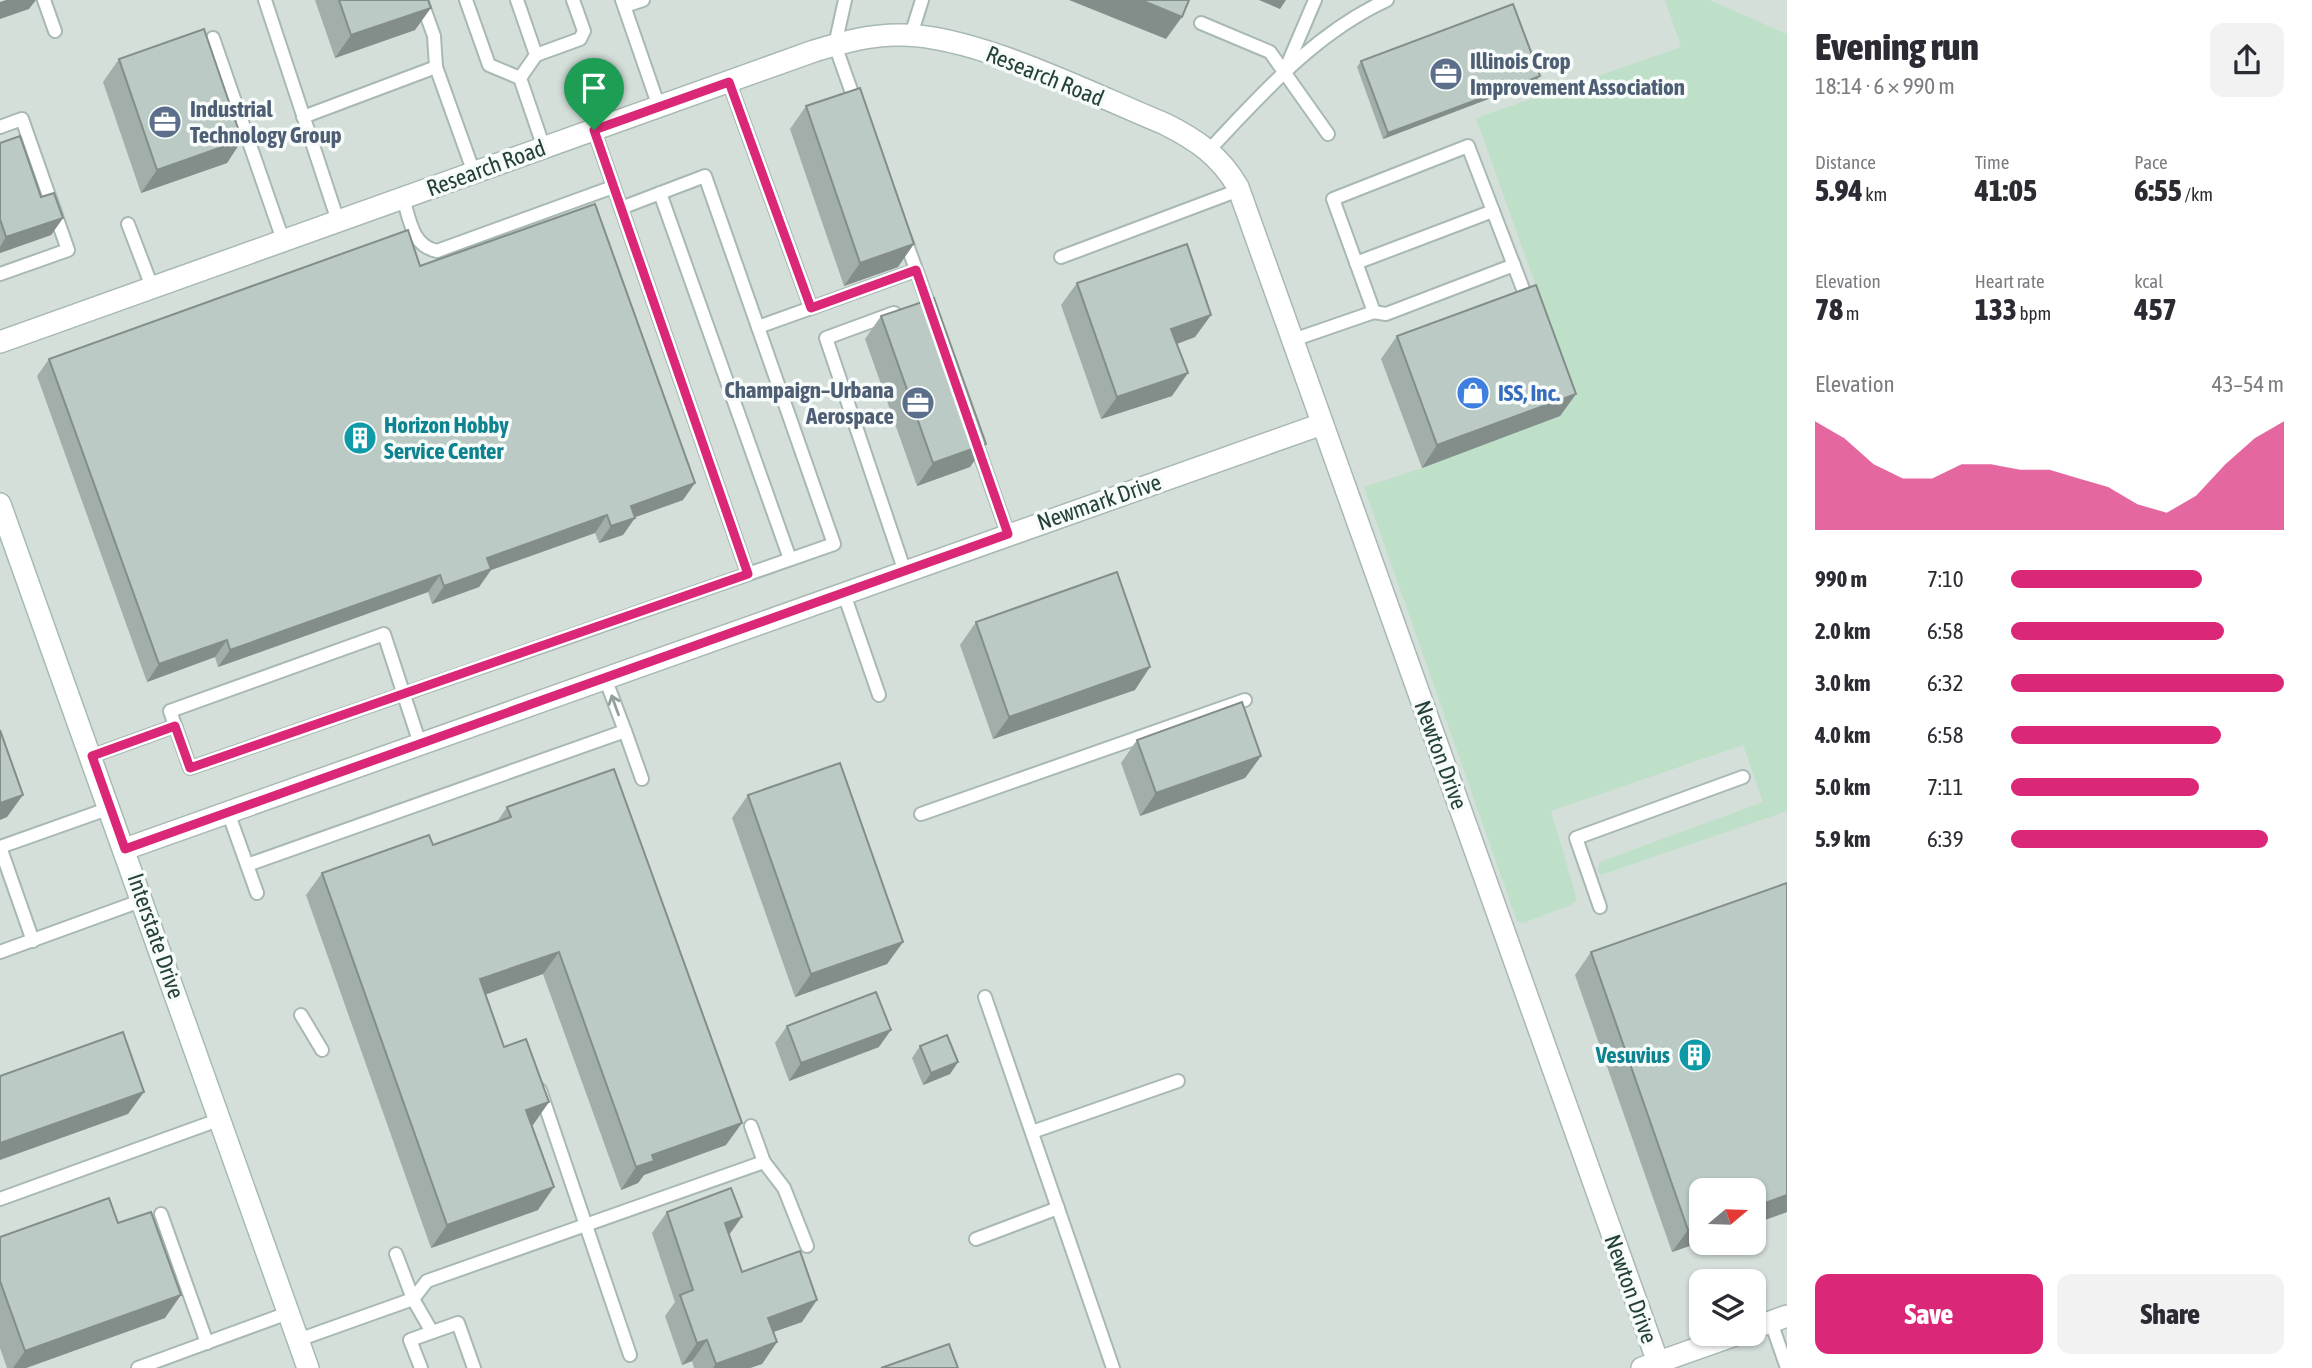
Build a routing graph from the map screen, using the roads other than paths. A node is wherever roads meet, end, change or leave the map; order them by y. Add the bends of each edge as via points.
1 (44, 0) edge
2 (265, 0) edge
3 (421, 0) edge
4 (466, 0) edge
5 (517, 0) edge
6 (573, 0) edge
7 (643, 0) edge
8 (845, 0) edge
9 (922, 0) edge
10 (1315, 0) edge
11 (1387, 0) edge
12 (623, 3) edge
13 (1201, 23) dead end
14 (55, 31) dead end
15 (911, 35) junction
16 (212, 38) dead end
17 (835, 45) junction
18 (536, 55) junction
19 (436, 67) junction
20 (1284, 72) junction
21 (520, 78) junction
22 (729, 82) junction
23 (659, 107) junction
24 (303, 117) junction
25 (862, 120) edge
26 (0, 127) edge
27 (594, 130) junction
28 (1328, 134) dead end
29 (544, 148) junction
30 (1209, 150) junction
31 (474, 173) junction
32 (613, 187) junction
33 (1239, 190) junction
34 (660, 193) junction
35 (403, 198) junction
36 (621, 208) junction
37 (1493, 211) junction
38 (898, 220) edge
39 (338, 221) junction
40 (128, 224) dead end
41 (283, 240) junction
42 (1060, 257) dead end
43 (1356, 263) junction
44 (1514, 265) junction
45 (916, 270) junction
46 (0, 274) edge
47 (152, 287) junction
48 (914, 306) junction
49 (811, 308) junction
50 (1373, 312) junction
51 (1533, 317) edge
52 (758, 327) junction
53 (936, 327) edge
54 (1293, 340) junction
55 (0, 342) edge
56 (968, 418) edge
57 (1322, 424) junction
58 (0, 504) edge
59 (1008, 534) junction
60 (790, 559) junction
61 (905, 572) junction
62 (748, 574) junction
63 (844, 594) junction
64 (606, 678) junction
65 (403, 694) junction
66 (879, 695) dead end
67 (1245, 699) dead end
68 (175, 726) junction
69 (625, 731) junction
70 (420, 744) junction
71 (92, 756) junction
72 (1743, 777) dead end
73 (642, 779) dead end
74 (110, 808) junction
75 (228, 813) junction
76 (921, 814) dead end
77 (125, 849) junction
78 (247, 865) junction
79 (257, 893) dead end
80 (143, 900) junction
81 (1600, 907) dead end
82 (33, 941) junction
83 (0, 952) edge
84 (985, 997) dead end
85 (301, 1015) dead end
86 (322, 1050) dead end
87 (536, 1078) edge
88 (1178, 1081) dead end
89 (221, 1119) junction
90 (751, 1126) dead end
91 (1031, 1132) junction
92 (764, 1162) junction
93 (0, 1199) edge
94 (1058, 1208) junction
95 (161, 1214) dead end
96 (587, 1225) junction
97 (976, 1239) dead end
98 (807, 1246) dead end
99 (396, 1254) dead end
100 (413, 1299) junction
101 (288, 1313) junction
102 (1770, 1322) edge
103 (432, 1332) junction
104 (298, 1340) junction
105 (207, 1343) junction
106 (1706, 1346) edge
107 (630, 1355) dead end
108 (1653, 1366) edge
109 (138, 1368) edge
110 (308, 1368) edge
111 (421, 1368) edge
112 (474, 1368) edge
113 (1113, 1368) edge
114 (1787, 1368) edge

1 - 14 lane
2 - 24 lane
3 - 19 lane via 434,36
4 - 21 lane via 489,65
5 - 18 lane
6 - 18 lane via 584,31 580,39
7 - 12 lane
8 - 17 lane
9 - 15 lane
10 - 20 lane
11 - 20 lane via 1320,39
12 - 23 lane
13 - 20 lane via 1270,52
15 - 17 street, Research Road via 873,36
15 - 30 street, Research Road via 961,43 1034,71 1165,124
16 - 41 lane
17 - 22 street, Research Road
17 - 25 lane
18 - 21 lane
19 - 24 lane
19 - 31 lane
20 - 28 lane
20 - 30 lane
21 - 29 lane
22 - 23 street, Research Road
22 - 49 lane
23 - 27 street, Research Road
24 - 39 lane
26 - 46 lane via 22,119 68,250
27 - 29 street, Research Road
27 - 32 lane
29 - 31 street, Research Road
30 - 33 street, Newton Drive
31 - 35 street, Research Road
32 - 35 lane via 437,251 418,242
32 - 36 lane
33 - 42 lane
33 - 54 street, Newton Drive
34 - 36 lane
34 - 52 lane via 705,176
34 - 60 lane
35 - 39 street, Research Road
36 - 62 lane
37 - 43 lane
37 - 43 lane via 1468,146 1333,199
37 - 44 lane
38 - 45 lane
39 - 41 street, Research Road
40 - 47 lane
41 - 47 street, Research Road
43 - 50 lane
44 - 50 lane via 1386,314
44 - 51 lane
45 - 48 lane
45 - 49 lane
47 - 55 street, Research Road
48 - 53 lane
48 - 61 lane via 826,338
49 - 52 lane
50 - 54 lane
52 - 60 lane via 834,544
54 - 57 street, Newton Drive
56 - 59 lane
57 - 59 street, Newmark Drive
57 - 108 street, Newton Drive
58 - 71 street, Interstate Drive
59 - 61 street, Newmark Drive
60 - 62 lane
61 - 63 street, Newmark Drive
62 - 65 lane
63 - 64 street, Newmark Drive
63 - 66 lane
69 -> 64 lane
64 - 70 street, Newmark Drive
65 - 68 lane via 190,768
65 - 68 lane via 384,634 170,711
65 - 70 lane
67 - 76 lane
68 - 71 lane
69 - 73 lane
69 - 78 lane
70 - 75 street, Newmark Drive
71 - 74 street, Interstate Drive
72 - 81 lane via 1576,838
74 - 77 street, Interstate Drive
74 - 82 lane via 0,847
75 - 77 street, Newmark Drive
75 - 78 lane
77 - 80 street, Interstate Drive
78 - 79 lane
80 - 82 lane
80 - 89 street, Interstate Drive
82 - 83 lane
84 - 91 lane
85 - 86 lane
87 - 96 lane
88 - 91 lane
89 - 93 lane
89 - 101 street, Interstate Drive
90 - 92 lane
91 - 94 lane
92 - 96 lane
92 - 98 lane via 785,1188
94 - 97 lane
94 - 113 lane
95 - 105 lane
96 - 100 lane via 427,1281
96 - 107 lane
99 - 100 lane
100 - 103 lane
100 - 104 lane
101 - 104 street, Interstate Drive
101 - 105 lane
102 - 114 lane
103 - 111 lane via 410,1340
103 - 112 lane via 458,1323
104 - 110 street, Interstate Drive
105 - 109 lane
106 - 108 street

